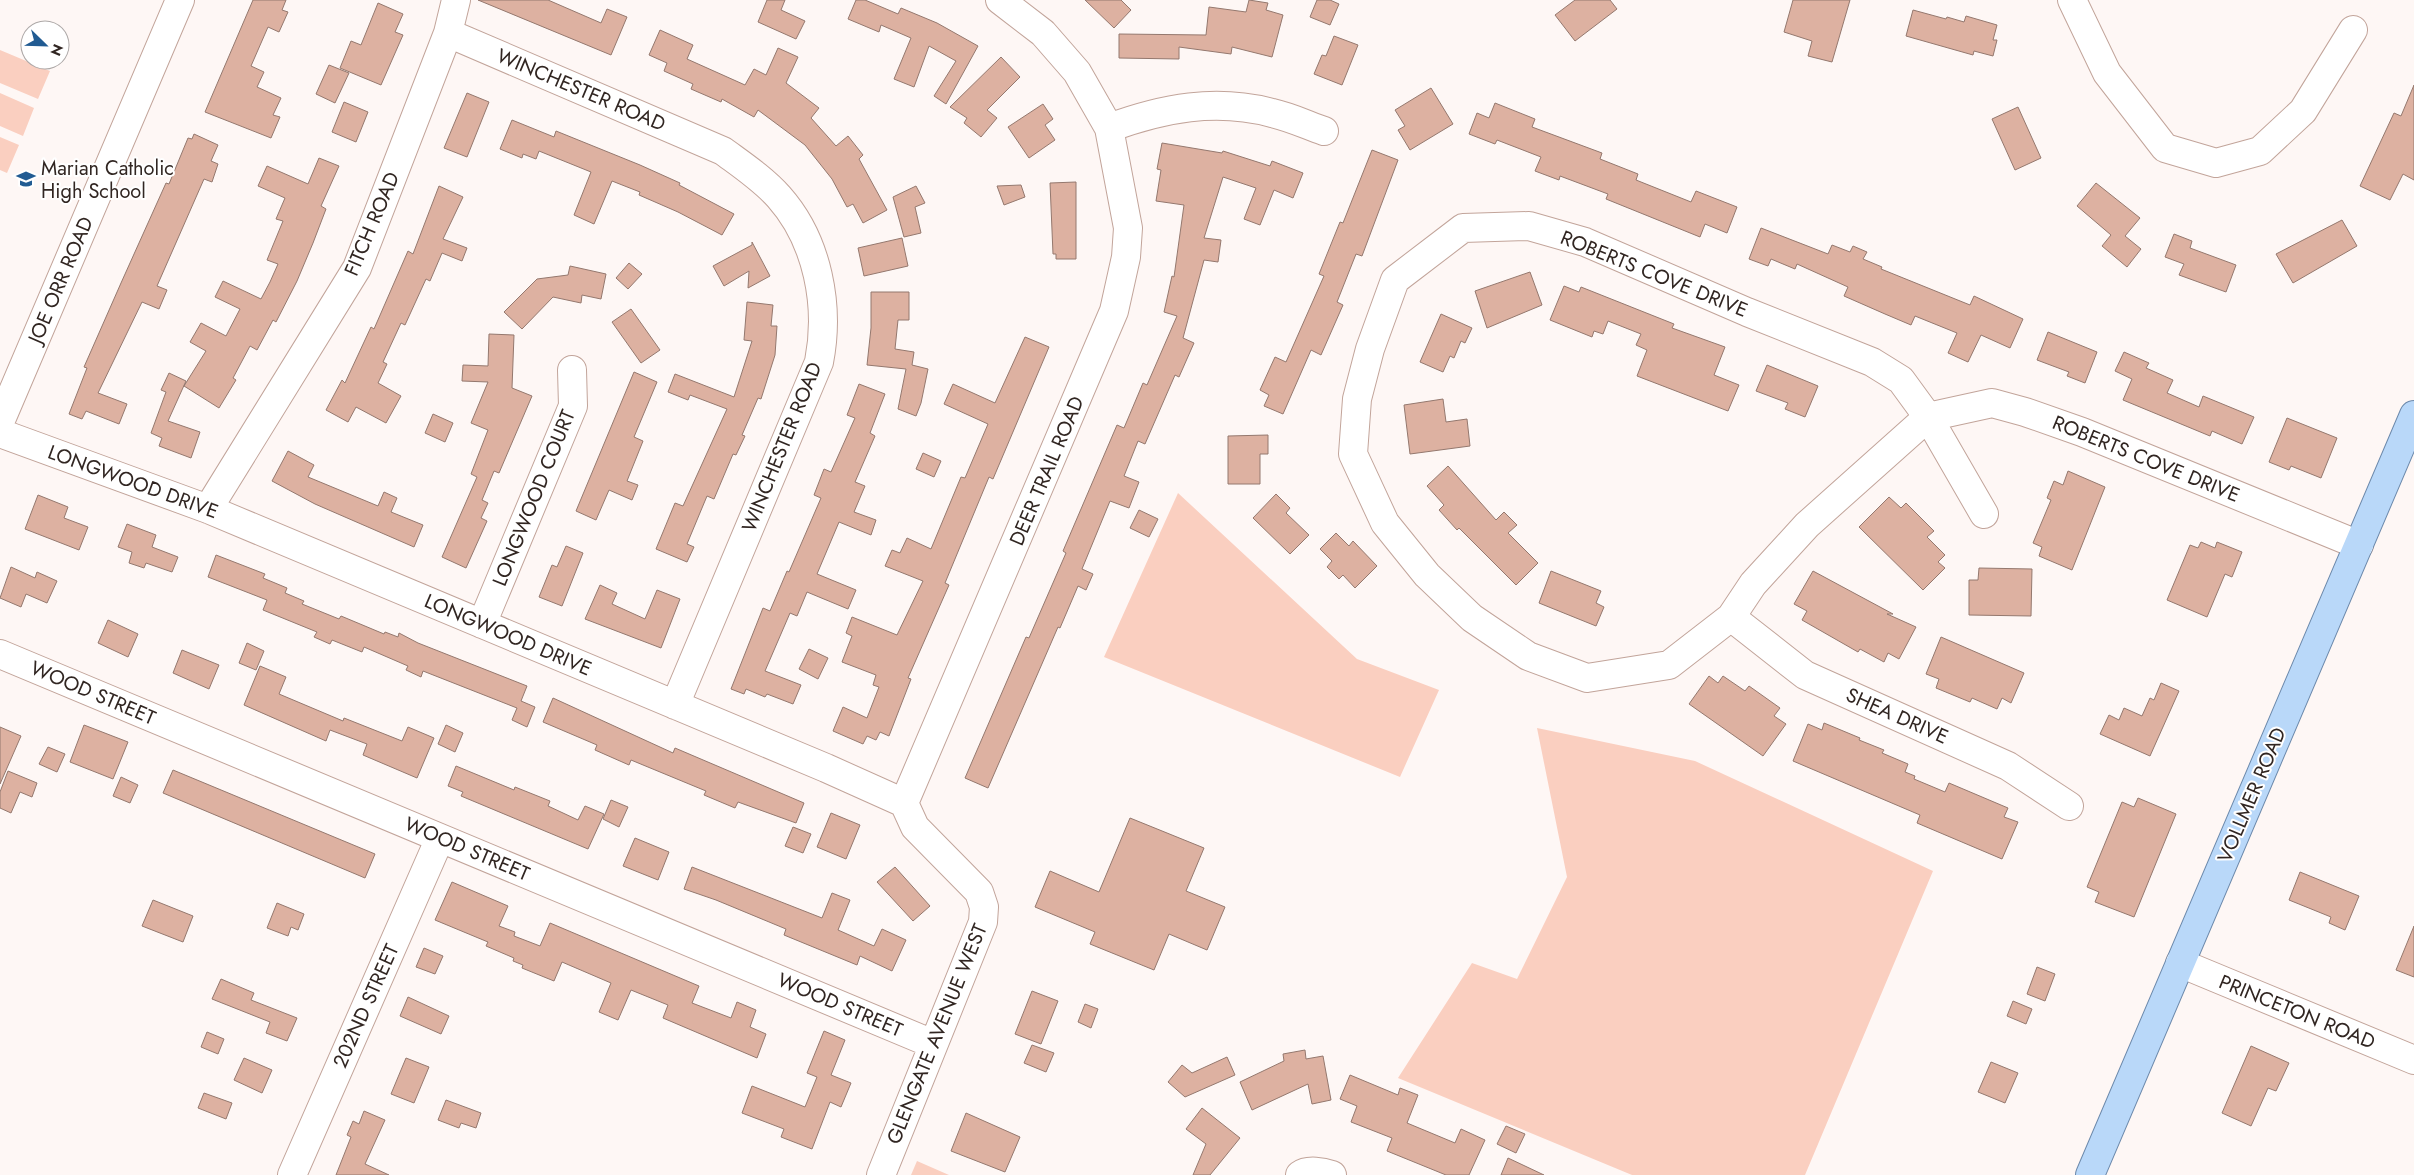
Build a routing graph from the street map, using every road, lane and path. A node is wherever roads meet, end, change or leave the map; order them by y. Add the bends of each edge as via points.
1 (180, 0) edge
2 (456, 0) edge
3 (1000, 0) edge
4 (2072, 0) edge
5 (2353, 30) dead end
6 (448, 33) junction
7 (1109, 128) junction
8 (1324, 131) dead end
9 (572, 370) dead end
10 (2414, 415) edge
11 (1928, 417) junction
12 (0, 422) edge
13 (0, 433) edge
14 (2408, 445) edge
15 (208, 509) junction
16 (1984, 514) dead end
17 (2359, 545) junction
18 (1731, 617) junction
19 (482, 624) junction
20 (0, 654) edge
21 (675, 704) junction
22 (904, 802) junction
23 (2069, 806) dead end
24 (440, 838) junction
25 (2180, 963) junction
26 (933, 1044) junction
27 (2414, 1060) edge
28 (1301, 1174) edge
29 (292, 1175) edge
30 (881, 1175) edge
31 (1332, 1175) edge
32 (2090, 1175) edge

1 - 12 street, JOE ORR ROAD
2 - 6 street, FITCH ROAD
3 - 7 street, DEER TRAIL ROAD via 1042,33 1077,72
4 - 5 street via 2107,72 2165,148 2216,163 2260,151 2303,111
6 - 15 street, FITCH ROAD via 357,268
6 - 21 street, WINCHESTER ROAD via 723,151 778,196 801,230 810,251 823,303 819,362
7 - 8 street via 1149,113 1223,106 1271,112
7 - 22 street, DEER TRAIL ROAD via 1128,228 1126,257 1114,311
9 - 19 street, LONGWOOD COURT via 574,406
10 - 14 main road, VOLLMER ROAD
11 - 16 street
11 - 17 street, ROBERTS COVE DRIVE via 1992,403 2025,412 2082,432
11 - 18 street, ROBERTS COVE DRIVE via 1807,525 1753,584
11 - 18 street, ROBERTS COVE DRIVE via 1901,380 1872,362 1585,242 1529,226 1463,228 1395,280 1370,349 1357,399 1352,454 1385,523 1427,575 1472,618 1528,656 1587,678 1669,665
13 - 15 street, LONGWOOD DRIVE
14 - 17 main road, VOLLMER ROAD
15 - 19 street, LONGWOOD DRIVE
17 - 25 main road, VOLLMER ROAD
18 - 23 street, SHEA DRIVE via 1805,676 2008,766
19 - 21 street, LONGWOOD DRIVE
20 - 24 street, WOOD STREET
21 - 22 street, LONGWOOD DRIVE
22 - 26 street, GLENGATE AVENUE WEST via 916,827 979,892 984,906 983,922
24 - 26 street, WOOD STREET
24 - 29 street, 202ND STREET
25 - 27 street, PRINCETON ROAD
25 - 32 main road, VOLLMER ROAD
26 - 30 street, GLENGATE AVENUE WEST
28 - 31 street via 1324,1172

